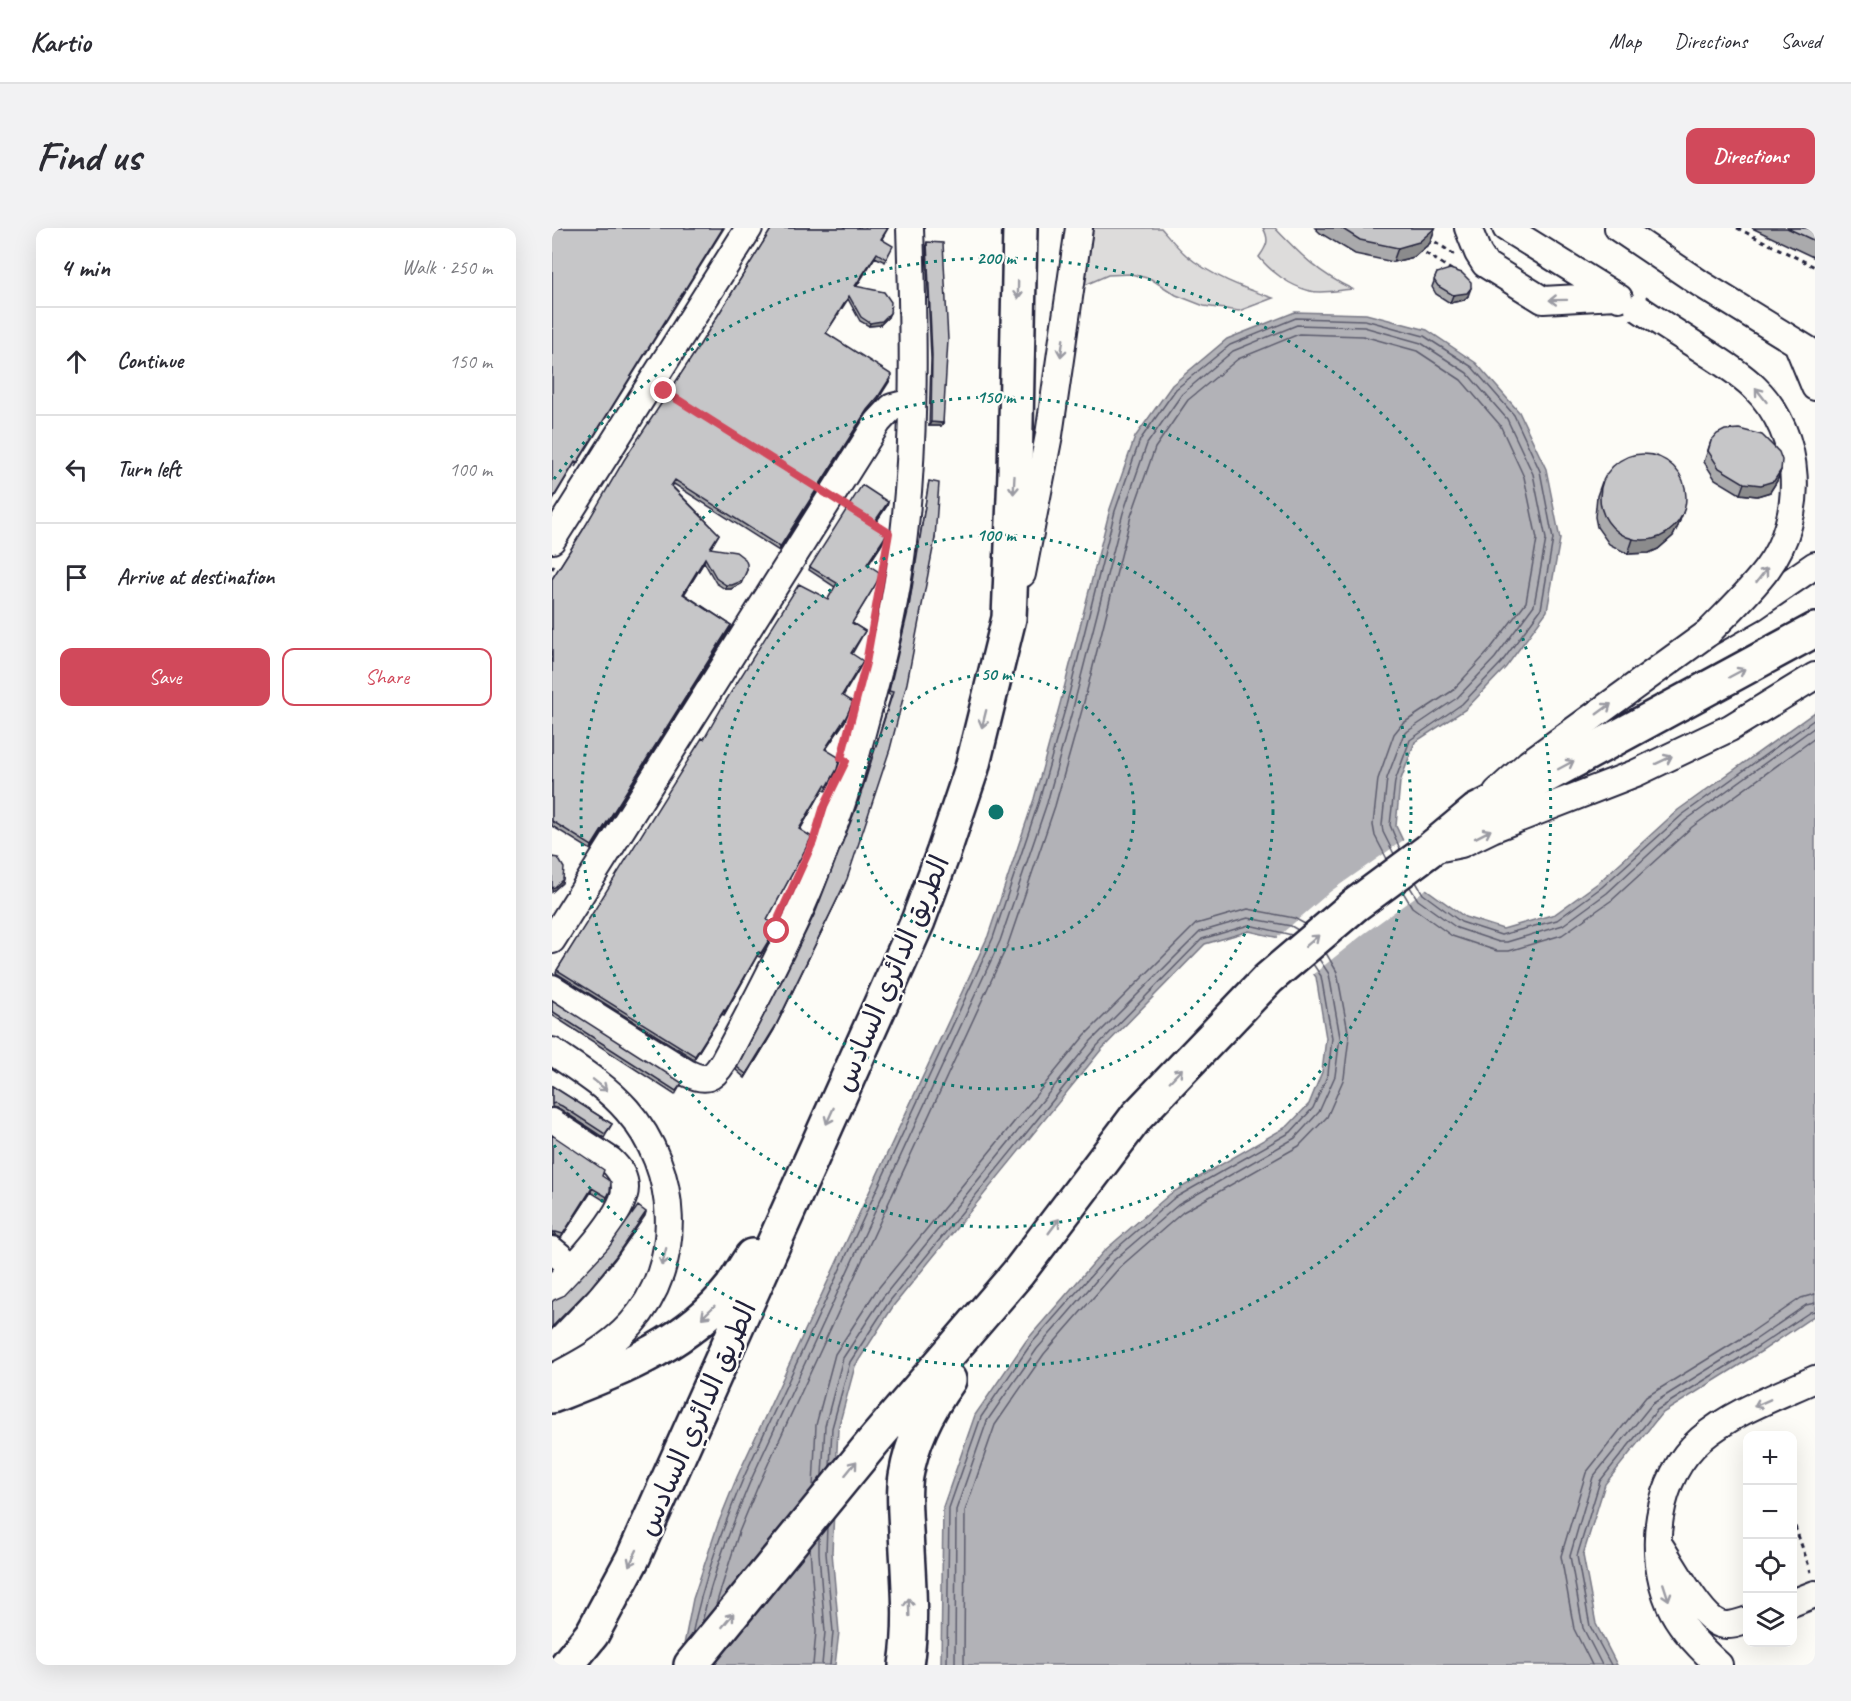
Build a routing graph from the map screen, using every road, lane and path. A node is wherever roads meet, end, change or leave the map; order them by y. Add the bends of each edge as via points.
1 (749, 228) edge
2 (909, 228) edge
3 (1079, 228) edge
4 (1468, 228) edge
5 (1506, 228) edge
6 (1618, 228) edge
7 (1737, 228) edge
8 (1019, 229) edge
9 (1423, 234) edge
10 (1416, 247) edge
11 (1458, 256) dead end
12 (1815, 267) edge
13 (1456, 273) edge
14 (1627, 302) junction
15 (1806, 349) edge
16 (1815, 387) edge
17 (912, 402) junction
18 (552, 540) edge
19 (1815, 565) edge
20 (1009, 618) junction
21 (1708, 633) junction
22 (1802, 638) edge
23 (1815, 676) edge
24 (1476, 811) junction
25 (1420, 857) junction
26 (552, 940) edge
27 (552, 988) edge
28 (552, 1051) edge
29 (552, 1122) edge
30 (802, 1179) junction
31 (552, 1250) edge
32 (573, 1267) junction
33 (1018, 1273) junction
34 (552, 1289) edge
35 (552, 1378) edge
36 (1815, 1379) edge
37 (552, 1396) edge
38 (1797, 1534) edge
39 (1657, 1541) junction
40 (1813, 1584) edge
41 (1797, 1598) edge
42 (1743, 1622) edge
43 (567, 1665) edge
44 (691, 1665) edge
45 (906, 1665) edge
46 (1719, 1665) edge

1 - 18 lane
2 - 17 lane
3 -> 20 lane via 1049,435 1023,570
14 -> 4 lane via 1542,300 1485,264
5 - 14 lane
6 - 15 lane
7 - 12 path
8 -> 20 highway, الطريق الدائري السادس
9 - 11 path
10 - 13 path
21 -> 14 lane, bridge via 1757,582 1786,532 1793,507 1788,442 1776,416 1756,389
15 - 16 lane
17 - 26 lane via 892,407 878,422
17 - 27 lane via 899,574 856,759 828,844 794,926 719,1070 708,1078 687,1073
19 - 21 lane, bridge
20 -> 30 highway, الطريق الدائري السادس via 972,768 944,851 913,931
24 -> 21 lane via 1529,763
24 -> 22 highway
25 -> 23 lane via 1636,773 1730,728
24 - 25 highway
33 -> 25 highway via 1137,1116 1268,979 1355,904
28 -> 35 lane via 592,1078 627,1111 659,1162 669,1205 665,1255 647,1300 610,1343
29 - 32 lane via 618,1167 625,1186 619,1210
30 -> 37 highway via 732,1287 701,1319 654,1352
30 -> 43 highway, الطريق الدائري السادس via 633,1558 592,1634
31 - 32 lane
32 - 34 lane
44 -> 33 highway via 873,1442
45 -> 33 highway via 910,1616 905,1478 913,1445 927,1413
36 -> 39 lane via 1742,1412 1699,1441 1672,1479 1659,1515
38 - 40 path
39 - 42 lane via 1711,1619 1728,1626
39 -> 46 lane via 1661,1578 1670,1606 1685,1630
40 - 41 lane

